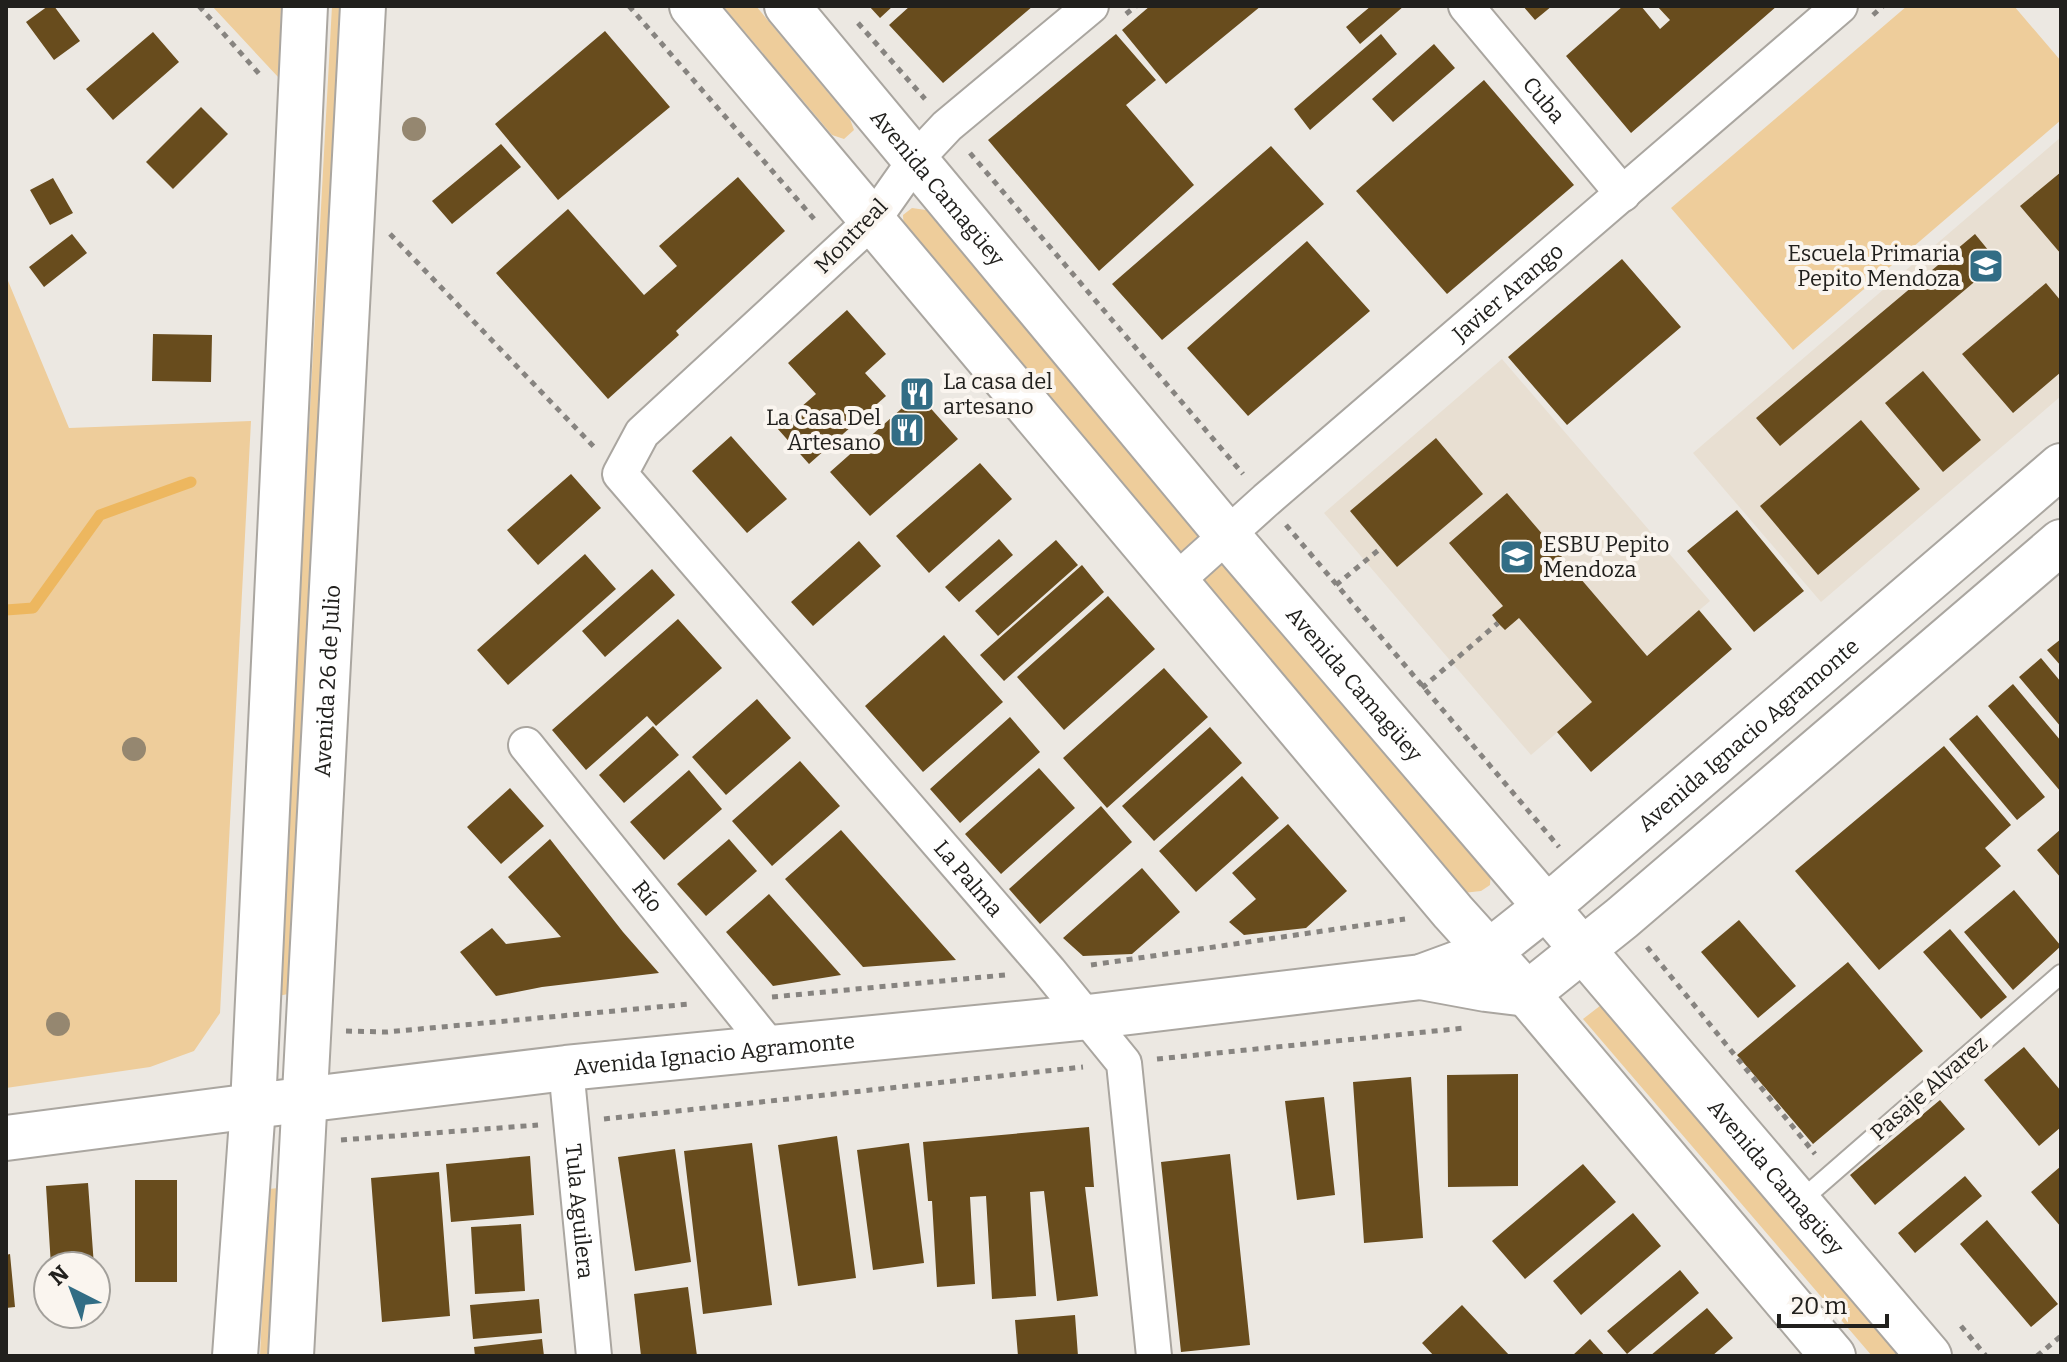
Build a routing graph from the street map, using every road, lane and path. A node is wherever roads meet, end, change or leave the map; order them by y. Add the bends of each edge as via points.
1 (305, 6) edge
2 (692, 6) edge
3 (787, 6) edge
4 (1091, 6) edge
5 (1466, 6) edge
6 (1840, 6) edge
7 (364, 12) edge
8 (852, 17) dead end
9 (947, 126) junction
10 (916, 159) junction
11 (1623, 194) junction
12 (873, 220) junction
13 (383, 227) dead end
14 (2061, 466) edge
15 (620, 474) junction
16 (1266, 500) junction
17 (1228, 536) junction
18 (2061, 542) edge
19 (1381, 548) dead end
20 (1176, 581) junction
21 (1336, 585) junction
22 (1498, 623) dead end
23 (1422, 688) junction
24 (526, 745) dead end
25 (1583, 876) junction
26 (1545, 907) junction
27 (1453, 912) junction
28 (1622, 918) junction
29 (1583, 950) junction
30 (1489, 952) junction
31 (1049, 971) junction
32 (2061, 974) edge
33 (1421, 977) junction
34 (1527, 994) junction
35 (732, 1000) junction
36 (1088, 1017) junction
37 (1468, 1028) dead end
38 (346, 1031) dead end
39 (770, 1047) junction
40 (1124, 1063) junction
41 (566, 1068) junction
42 (303, 1099) junction
43 (253, 1106) junction
44 (572, 1122) junction
45 (6, 1138) edge
46 (301, 1144) junction
47 (1831, 1174) junction
48 (1798, 1203) junction
49 (1955, 1320) dead end
50 (2061, 1336) edge
51 (235, 1356) edge
52 (291, 1356) edge
53 (594, 1356) edge
54 (1154, 1356) edge
55 (1833, 1356) edge
56 (1929, 1356) edge
57 (1986, 1356) edge
58 (2037, 1356) edge

1 - 43 main road
2 - 12 main road
3 - 10 main road, Avenida Camagüey
4 - 9 street, Montreal
5 - 11 street, Cuba
6 - 11 street, Javier Arango
7 - 42 main road, Avenida 26 de Julio
8 - 9 path
9 - 10 street, Montreal
9 - 16 path
10 - 12 street, Montreal
10 - 17 main road, Avenida Camagüey
11 - 16 street, Javier Arango
12 - 15 street, Montreal via 642,433
12 - 20 main road
13 - 15 path
14 - 25 main road, Avenida Ignacio Agramonte
15 - 31 street, La Palma
16 - 17 street, Javier Arango
16 - 21 path
17 - 20 street, Javier Arango
17 - 26 main road, Avenida Camagüey
18 - 28 main road
19 - 21 path
20 - 27 main road
21 - 23 path
22 - 23 path
23 - 25 path
24 - 35 street, Río
25 - 26 main road, Avenida Ignacio Agramonte
26 - 29 main road, Avenida Camagüey
26 - 30 main road, Avenida Ignacio Agramonte
27 - 30 main road
27 - 31 path
28 - 29 main road
28 - 47 path
29 - 34 main road
29 - 48 main road, Avenida Camagüey
30 - 33 main road, Avenida Ignacio Agramonte
30 - 34 main road
31 - 35 path
31 - 36 street, La Palma
32 - 47 lane, Pasaje Alvarez
33 - 34 main road, Avenida Ignacio Agramonte
33 - 36 main road, Avenida Ignacio Agramonte
34 - 55 main road
35 - 38 path via 387,1032
35 - 39 street, Río
36 - 39 main road, Avenida Ignacio Agramonte
36 - 40 street, La Palma
37 - 40 path
39 - 41 main road, Avenida Ignacio Agramonte
40 - 44 path
40 - 54 street
41 - 42 main road, Avenida Ignacio Agramonte
41 - 44 street, Tula Aguilera
42 - 43 main road, Avenida Ignacio Agramonte
42 - 46 main road, Avenida 26 de Julio
43 - 45 main road, Avenida Ignacio Agramonte
43 - 51 main road
44 - 46 path
44 - 53 street, Tula Aguilera
46 - 52 main road, Avenida 26 de Julio
47 - 48 lane, Pasaje Alvarez
48 - 56 main road, Avenida Camagüey
49 - 57 path
50 - 58 path

